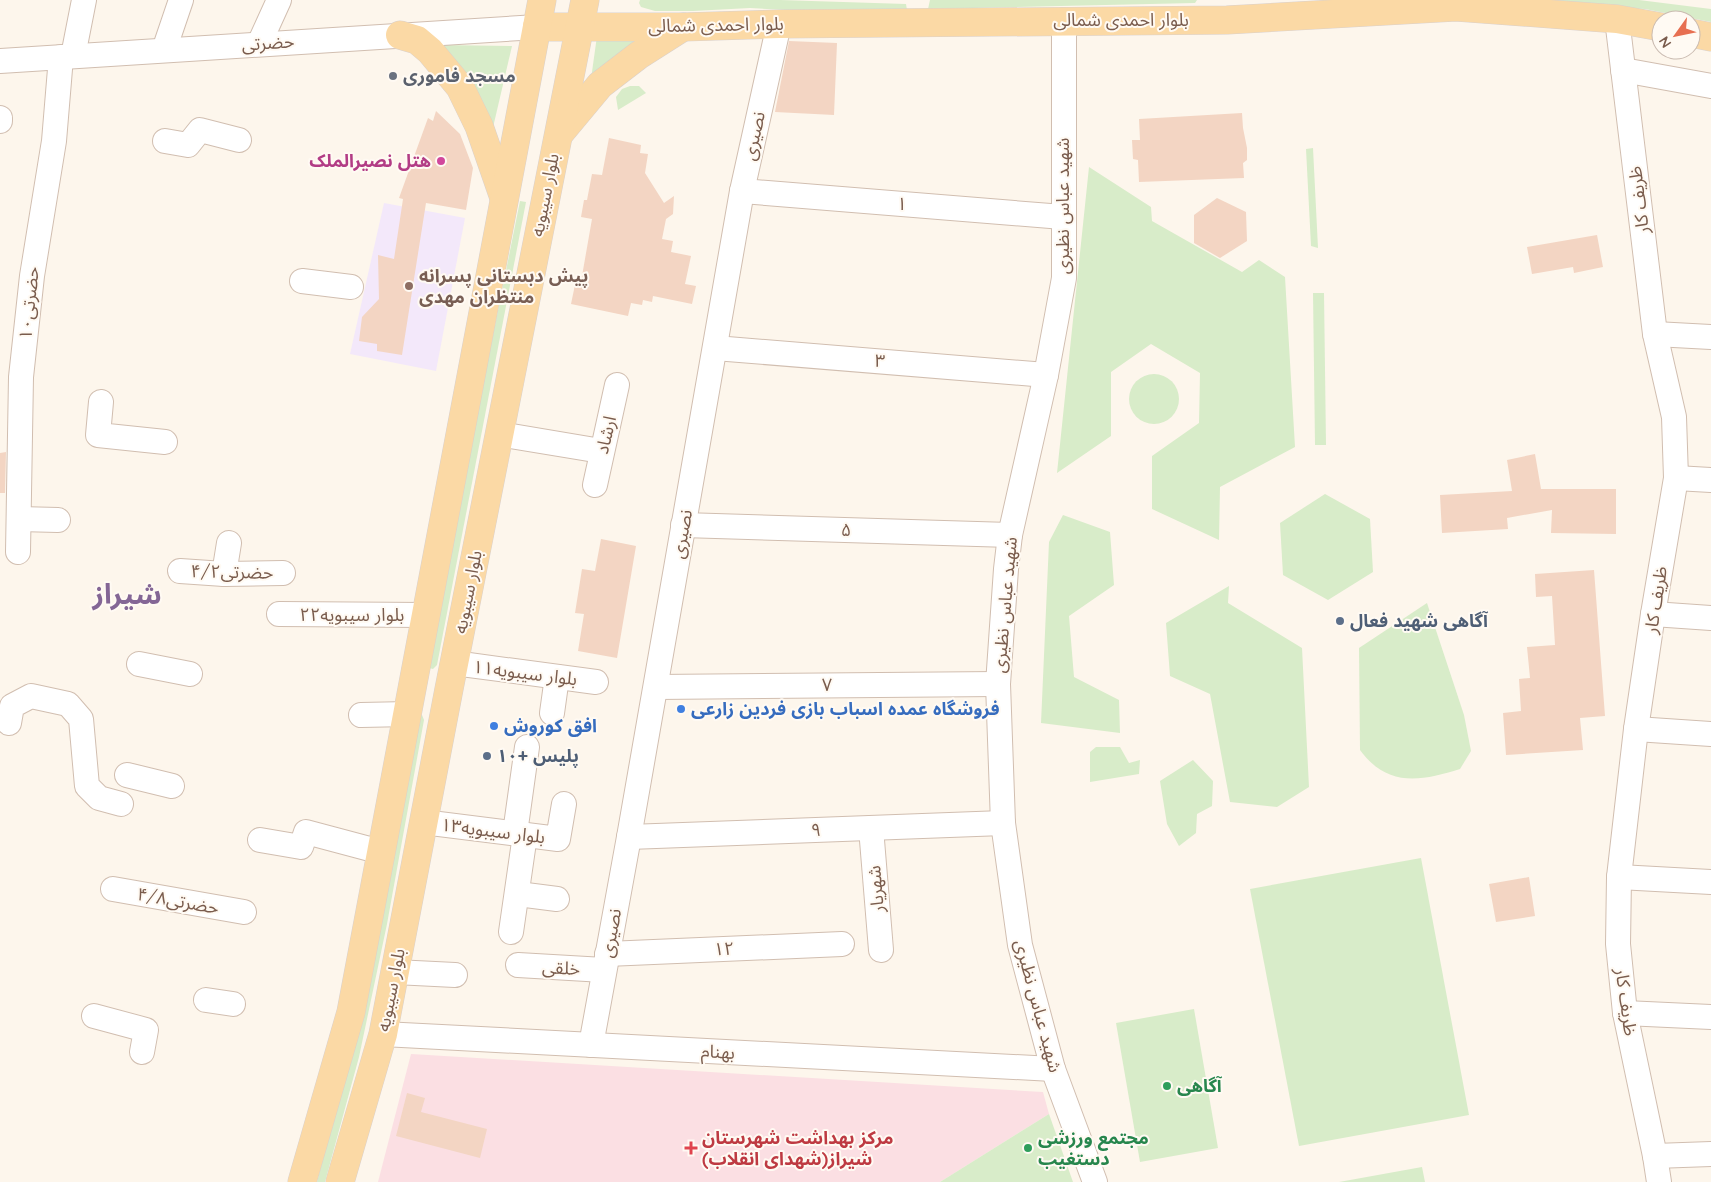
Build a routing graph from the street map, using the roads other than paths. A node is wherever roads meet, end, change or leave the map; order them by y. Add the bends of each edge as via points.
1 (84, 0) edge
2 (181, 0) edge
3 (279, 0) edge
4 (542, 0) edge
5 (1228, 10) edge
6 (583, 13) edge
7 (1617, 19) junction
8 (1064, 20) junction
9 (779, 24) junction
10 (1651, 25) edge
11 (536, 26) junction
12 (683, 27) junction
13 (400, 35) junction
14 (259, 44) junction
15 (164, 50) junction
16 (67, 56) junction
17 (0, 61) edge
18 (1623, 70) junction
19 (1711, 86) edge
20 (557, 135) junction
21 (239, 140) dead end
22 (165, 141) dead end
23 (742, 191) junction
24 (505, 200) junction
25 (1063, 217) junction
26 (302, 281) dead end
27 (351, 287) dead end
28 (1655, 334) junction
29 (1711, 337) edge
30 (715, 348) junction
31 (1046, 375) junction
32 (617, 385) dead end
33 (100, 402) dead end
34 (498, 434) junction
35 (165, 442) dead end
36 (602, 451) junction
37 (1676, 478) junction
38 (1711, 480) edge
39 (595, 485) dead end
40 (19, 519) junction
41 (58, 520) dead end
42 (683, 524) junction
43 (1010, 536) junction
44 (229, 543) dead end
45 (18, 552) dead end
46 (180, 571) dead end
47 (283, 573) dead end
48 (224, 574) junction
49 (279, 614) dead end
50 (1653, 614) junction
51 (425, 615) junction
52 (1711, 618) edge
53 (138, 664) dead end
54 (190, 674) dead end
55 (451, 676) junction
56 (557, 677) junction
57 (596, 682) dead end
58 (413, 684) junction
59 (998, 684) junction
60 (656, 687) junction
61 (361, 714) dead end
62 (408, 714) junction
63 (552, 714) dead end
64 (9, 723) dead end
65 (1636, 729) junction
66 (1711, 734) edge
67 (527, 747) dead end
68 (127, 776) dead end
69 (172, 786) dead end
70 (121, 804) dead end
71 (564, 804) dead end
72 (423, 822) junction
73 (1003, 823) junction
74 (871, 828) junction
75 (520, 834) junction
76 (629, 837) junction
77 (260, 840) dead end
78 (381, 852) junction
79 (1619, 877) junction
80 (1711, 882) edge
81 (113, 889) dead end
82 (518, 894) junction
83 (557, 899) dead end
84 (244, 912) dead end
85 (511, 932) dead end
86 (842, 944) dead end
87 (881, 950) dead end
88 (606, 962) junction
89 (518, 965) dead end
90 (395, 972) junction
91 (455, 975) dead end
92 (206, 1000) dead end
93 (232, 1004) dead end
94 (1625, 1013) junction
95 (94, 1016) dead end
96 (1711, 1017) edge
97 (383, 1034) junction
98 (591, 1045) junction
99 (142, 1052) dead end
100 (1053, 1069) junction
101 (1711, 1154) edge
102 (1655, 1156) junction
103 (302, 1182) edge
104 (340, 1182) edge
105 (1096, 1182) edge
106 (1659, 1182) edge

1 - 16 street, حضرتی۱۰
2 - 15 street
3 - 14 street
4 - 11 main road, بلوار سیبویه
5 - 7 main road, بلوار احمدی شمالی via 1456,7
5 - 8 main road, بلوار احمدی شمالی
6 - 11 main road, بلوار احمدی شمالی
6 - 12 main road, بلوار احمدی شمالی
6 - 20 main road, بلوار سیبویه
7 - 10 main road, بلوار احمدی شمالی
7 - 18 street, ظریف کار
8 - 9 main road, بلوار احمدی شمالی
8 - 25 street, شهید عباس نظیری
9 - 12 main road, بلوار احمدی شمالی
9 - 23 street, نصیری
11 - 13 street, حضرتی
11 - 24 main road, بلوار سیبویه
12 - 20 main road via 600,85
13 - 14 street, حضرتی
13 - 24 main road via 417,40 430,51 460,87 479,126
14 - 15 street, حضرتی
15 - 16 street, حضرتی
16 - 17 street, حضرتی
16 - 40 street, حضرتی۱۰ via 32,276 22,377
18 - 19 street
18 - 28 street, ظریف کار
20 - 34 main road, بلوار سیبویه
21 - 22 street via 200,130 188,145
23 - 25 street, ۱
23 - 30 street, نصیری
24 - 51 main road, بلوار سیبویه
25 - 31 street, شهید عباس نظیری via 1064,278
26 - 27 street
28 - 29 street
28 - 37 street, ظریف کار via 1674,417
30 - 31 street, ۳
30 - 42 street, نصیری
31 - 43 street, شهید عباس نظیری
32 - 36 street, ارشاد
33 - 35 street via 98,435
34 - 36 street
34 - 55 main road, بلوار سیبویه
36 - 39 street, ارشاد
37 - 38 street
37 - 50 street, ظریف کار
40 - 41 street
40 - 45 street, حضرتی۱۰
42 - 43 street, ۵
42 - 60 street, نصیری
43 - 59 street, شهید عباس نظیری
44 - 48 street
46 - 48 street, حضرتی۴/۲
47 - 48 street, حضرتی۴/۲
49 - 51 street, بلوار سیبویه۲۲
50 - 52 street
50 - 65 street, ظریف کار
51 - 58 main road, بلوار سیبویه
53 - 54 street
55 - 56 street, بلوار سیبویه۱۱
55 - 58 main road
55 - 72 main road, بلوار سیبویه
56 - 57 street, بلوار سیبویه۱۱
56 - 63 street
58 - 62 main road, بلوار سیبویه
59 - 60 street, ۷
59 - 73 street, شهید عباس نظیری
60 - 76 street, نصیری
61 - 62 street
62 - 78 main road, بلوار سیبویه
64 - 70 street via 12,706 30,696 68,704 81,720 88,786 99,798
65 - 66 street
65 - 79 street, ظریف کار
67 - 75 street
68 - 69 street
71 - 75 street, بلوار سیبویه۱۳ via 558,839
72 - 75 street, بلوار سیبویه۱۳
72 - 90 main road, بلوار سیبویه
73 - 74 street, ۹
73 - 100 street, شهید عباس نظیری via 1020,945
74 - 76 street, ۹
74 - 87 street, شهریار
75 - 82 street
76 - 88 street, نصیری
77 - 78 street via 301,847 306,832
78 - 103 main road, بلوار سیبویه via 351,1012
79 - 80 street
79 - 94 street, ظریف کار via 1618,944
81 - 84 street, حضرتی۴/۸
82 - 83 street
82 - 85 street
86 - 88 street, ۱۲
88 - 89 street, خلقی
88 - 98 street, نصیری
90 - 91 street
90 - 97 main road, بلوار سیبویه
92 - 93 street
94 - 96 street
94 - 102 street, ظریف کار
95 - 99 street via 146,1030
97 - 98 street, بهنام
97 - 104 main road, بلوار سیبویه
98 - 100 street, بهنام
100 - 105 street, شهید عباس نظیری
101 - 102 street
102 - 106 street, ظریف کار

